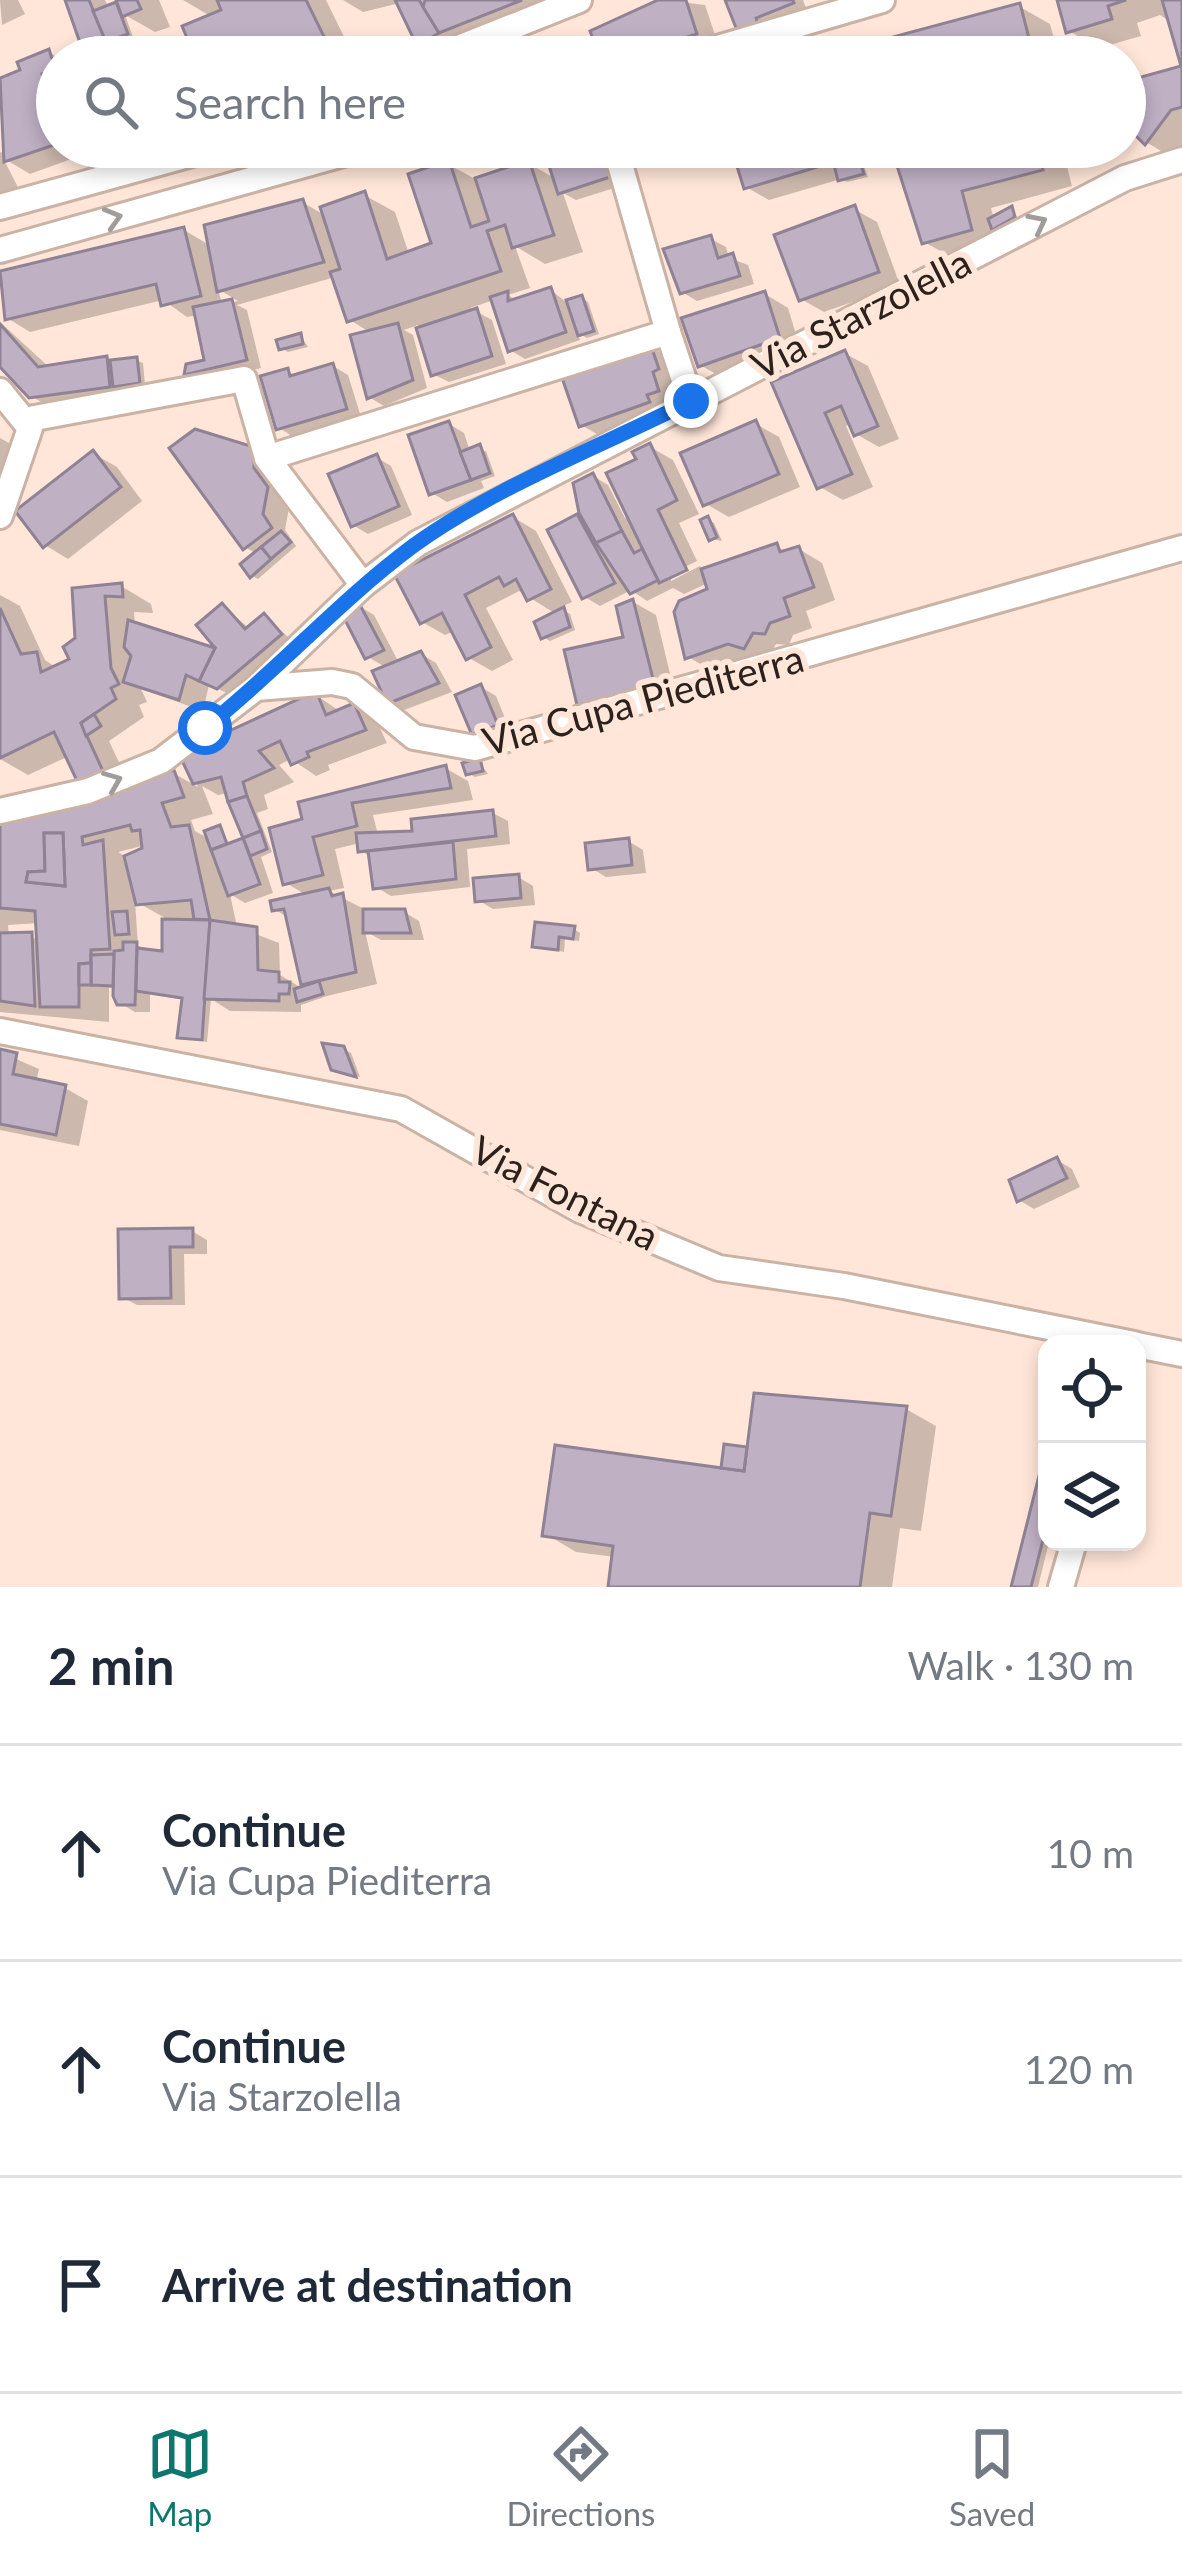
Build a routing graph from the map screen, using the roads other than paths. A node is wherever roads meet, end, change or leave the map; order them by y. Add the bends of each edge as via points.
1 (579, 0) edge
2 (882, 0) edge
3 (489, 36) edge
4 (759, 36) edge
5 (1182, 160) edge
6 (141, 168) edge
7 (293, 168) edge
8 (621, 168) edge
9 (0, 207) edge
10 (0, 250) edge
11 (668, 332) junction
12 (0, 391) edge
13 (691, 401) junction
14 (24, 419) junction
15 (268, 458) junction
16 (0, 516) edge
17 (1182, 548) edge
18 (363, 585) junction
19 (256, 688) junction
20 (0, 811) edge
21 (0, 1031) edge
22 (1079, 1335) edge
23 (1146, 1348) edge
24 (1182, 1354) edge
25 (1071, 1551) edge
26 (1061, 1587) edge

1 - 3 street
2 - 4 street
13 -> 5 street, Via Starzolella via 1126,178
6 - 9 street
10 -> 7 street
8 - 11 street
11 - 13 street
11 - 15 street
12 - 14 street
13 - 18 street, Via Starzolella via 482,507
14 - 15 street via 244,379
14 - 16 street via 30,428
15 - 18 street
17 - 19 street, Via Cupa Piediterra via 475,748 414,737 352,686
18 - 19 street, Via Starzolella
20 -> 19 street via 88,791 161,761
21 - 22 street, Via Fontana via 401,1109 580,1210 719,1268
23 - 24 street, Via Fontana
25 - 26 street

